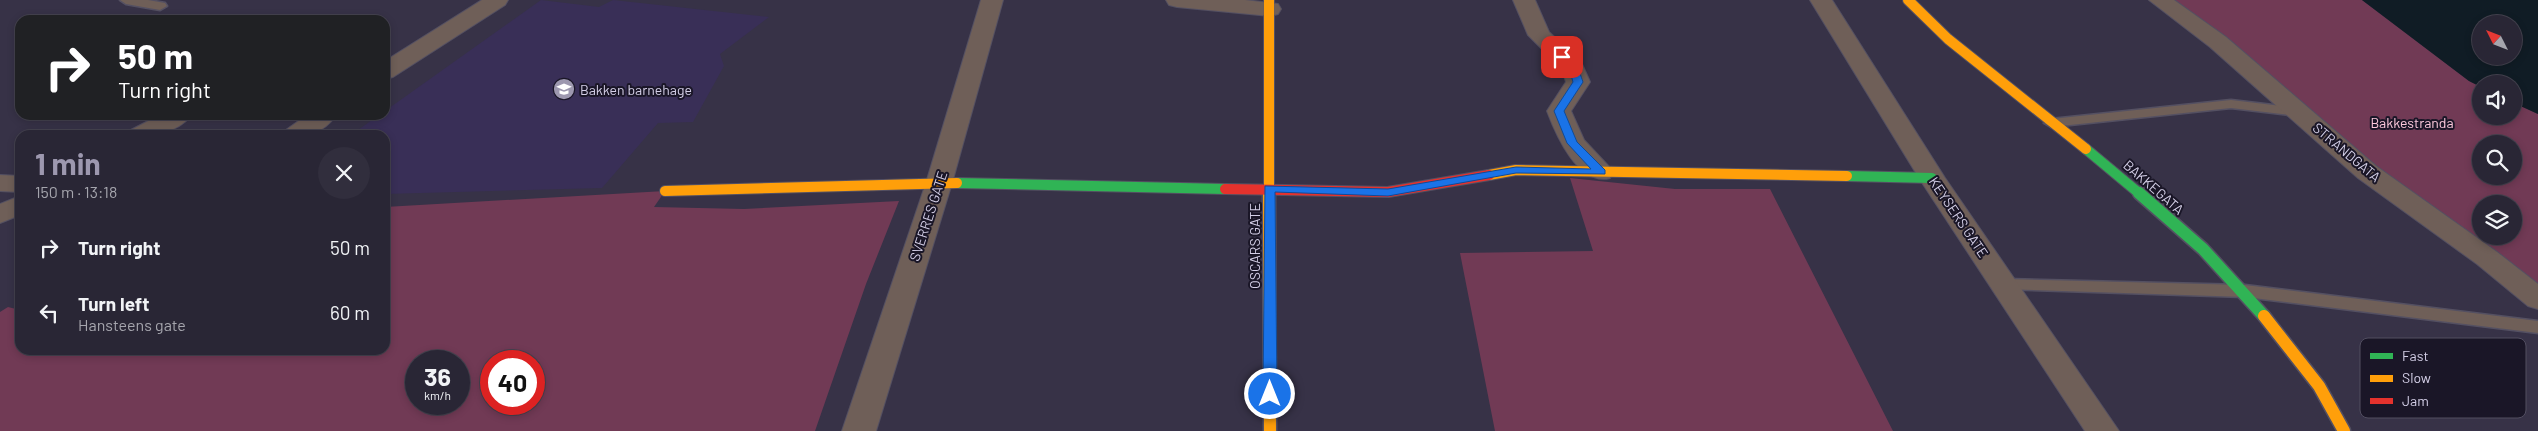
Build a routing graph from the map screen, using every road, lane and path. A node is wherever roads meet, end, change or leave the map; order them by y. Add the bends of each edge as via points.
1 (126, 0) edge
2 (496, 0) edge
3 (992, 0) edge
4 (1177, 0) edge
5 (1524, 0) edge
6 (1821, 0) edge
7 (1908, 0) edge
8 (2160, 0) edge
9 (1269, 5) edge
10 (160, 6) dead end
11 (430, 41) junction
12 (390, 53) edge
13 (390, 69) edge
14 (2299, 112) junction
15 (169, 120) edge
16 (317, 120) edge
17 (2051, 123) junction
18 (150, 130) edge
19 (302, 130) edge
20 (1601, 172) junction
21 (1932, 178) junction
22 (0, 183) edge
23 (15, 184) edge
24 (939, 184) junction
25 (1269, 189) junction
26 (665, 191) dead end
27 (15, 207) edge
28 (0, 216) edge
29 (2006, 285) junction
30 (2245, 291) junction
31 (2538, 299) edge
32 (2538, 328) edge
33 (859, 431) edge
34 (1270, 431) edge
35 (2102, 431) edge
36 (2344, 431) edge

1 - 10 lane
2 - 11 street
3 - 24 street, SVERRES GATE
4 - 9 street
5 - 20 street via 1538,35 1573,66 1578,82 1559,111 1572,143
6 - 21 street, KEYSERS GATE
7 - 17 street, BAKKEGATA via 1948,39
8 - 14 street, STRANDGATA via 2218,42
9 - 25 street, OSCARS GATE
11 - 12 street
11 - 13 street
14 - 17 lane via 2231,104
14 - 31 street, STRANDGATA via 2367,172 2487,258
15 - 18 street
16 - 19 street
17 - 30 street, BAKKEGATA via 2144,196
20 - 21 street
20 - 25 street via 1516,170 1388,192
21 - 29 street, KEYSERS GATE
22 - 23 street
24 - 25 street
24 - 26 street
24 - 33 street, SVERRES GATE
25 - 34 street, OSCARS GATE
27 - 28 street
29 - 30 lane
29 - 35 street, KEYSERS GATE
30 - 32 lane
30 - 36 street, BAKKEGATA via 2319,386

